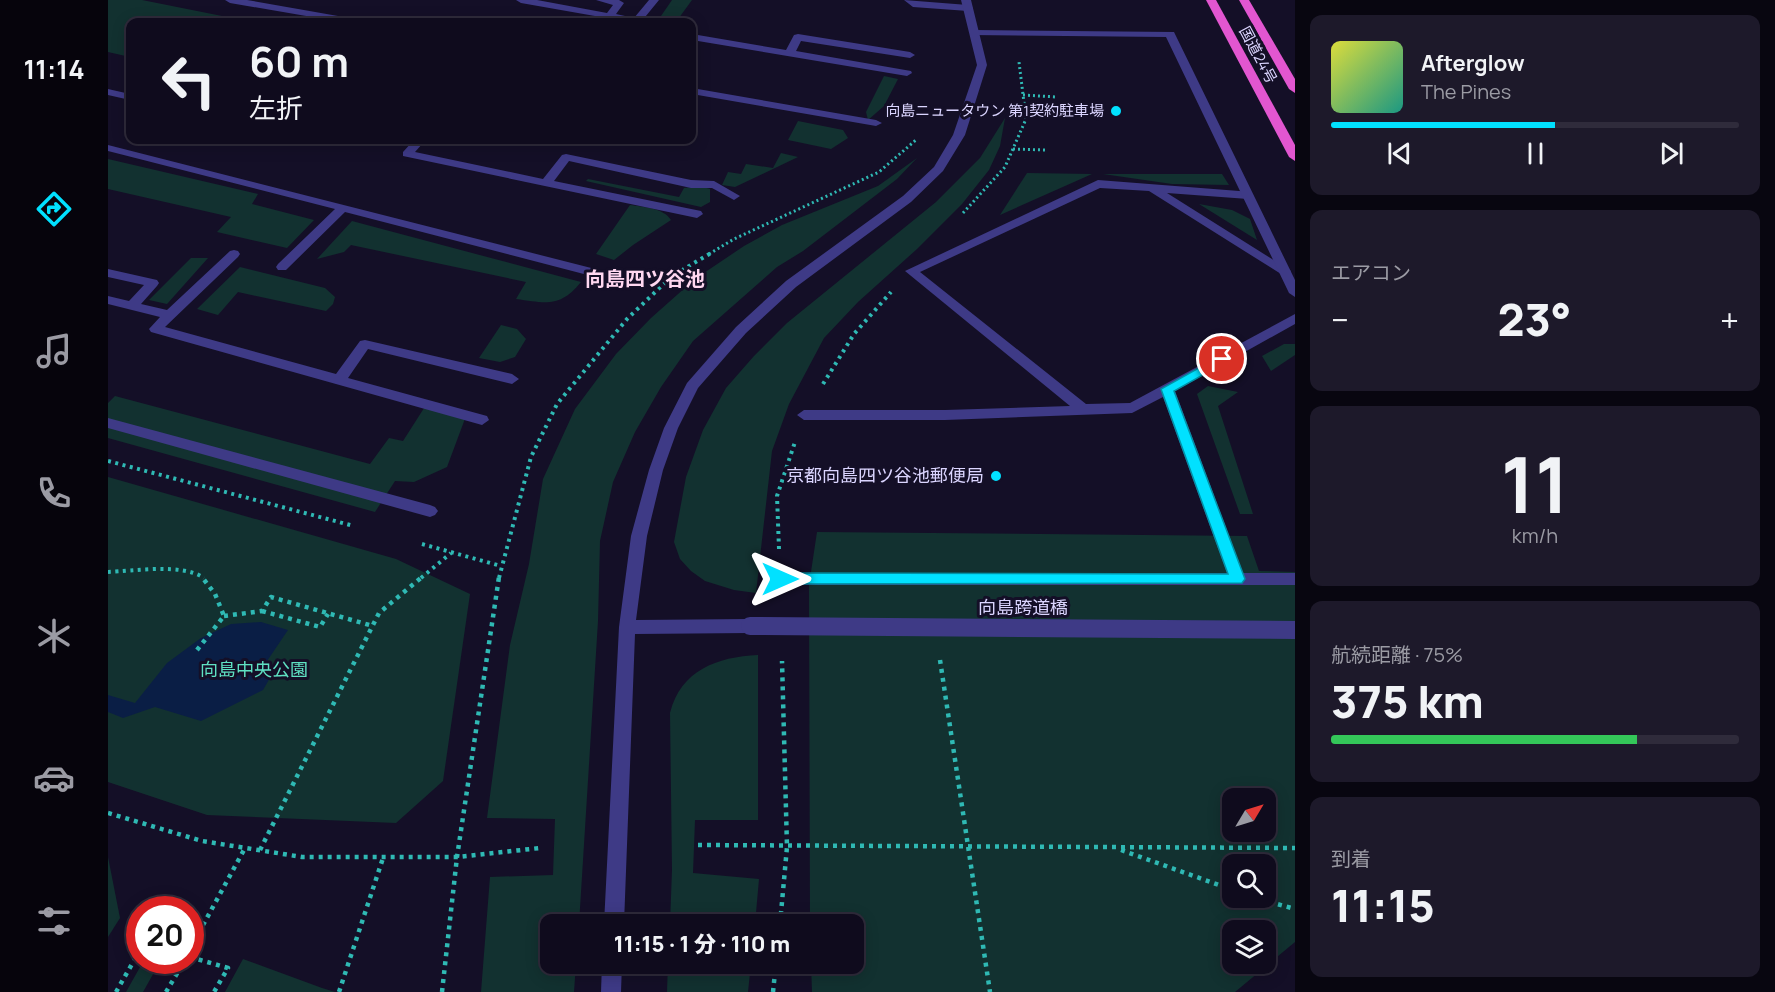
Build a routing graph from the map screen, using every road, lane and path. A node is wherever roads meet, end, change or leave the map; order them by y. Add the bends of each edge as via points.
1 (230, 0) edge
2 (520, 0) edge
3 (601, 0) edge
4 (654, 0) edge
5 (909, 0) edge
6 (1198, 0) edge
7 (1211, 0) edge
8 (1244, 0) edge
9 (967, 4) edge
10 (609, 16) junction
11 (332, 18) edge
12 (618, 18) edge
13 (640, 18) edge
14 (974, 33) junction
15 (696, 39) edge
16 (789, 54) junction
17 (910, 55) dead end
18 (1017, 57) dead end
19 (907, 73) dead end
20 (1259, 89) junction
21 (1295, 89) edge
22 (108, 92) edge
23 (696, 92) edge
24 (1023, 95) junction
25 (126, 96) edge
26 (1057, 97) dead end
27 (876, 123) dead end
28 (921, 133) dead end
29 (416, 144) edge
30 (108, 148) edge
31 (1013, 149) junction
32 (1045, 150) dead end
33 (1295, 157) edge
34 (546, 183) junction
35 (1151, 188) junction
36 (1248, 195) junction
37 (734, 196) dead end
38 (343, 208) junction
39 (698, 214) dead end
40 (958, 219) dead end
41 (234, 254) dead end
42 (282, 267) dead end
43 (911, 271) junction
44 (1285, 271) junction
45 (108, 273) edge
46 (603, 275) dead end
47 (1295, 293) edge
48 (108, 300) edge
49 (132, 305) junction
50 (170, 315) junction
51 (1295, 318) edge
52 (512, 379) dead end
53 (339, 380) junction
54 (1167, 389) junction
55 (1083, 409) junction
56 (804, 415) junction
57 (482, 420) dead end
58 (108, 423) edge
59 (108, 461) edge
60 (430, 511) dead end
61 (362, 528) dead end
62 (419, 543) dead end
63 (452, 553) junction
64 (501, 566) junction
65 (108, 572) edge
66 (780, 579) joint
67 (1237, 579) junction
68 (1295, 579) edge
69 (262, 611) junction
70 (328, 614) junction
71 (224, 616) junction
72 (373, 626) junction
73 (627, 627) junction
74 (1295, 630) edge
75 (938, 649) dead end
76 (197, 650) dead end
77 (782, 660) dead end
78 (108, 813) edge
79 (698, 845) dead end
80 (787, 847) junction
81 (970, 847) junction
82 (244, 848) junction
83 (540, 848) dead end
84 (1118, 848) junction
85 (1295, 848) edge
86 (260, 850) junction
87 (457, 857) junction
88 (383, 858) junction
89 (1222, 886) edge
90 (1276, 904) edge
91 (1295, 909) edge
92 (614, 914) edge
93 (781, 914) edge
94 (204, 923) edge
95 (204, 961) edge
96 (126, 974) edge
97 (177, 974) edge
98 (611, 974) edge
99 (775, 974) edge
100 (116, 992) edge
101 (166, 992) edge
102 (214, 992) edge
103 (339, 992) edge
104 (442, 992) edge
105 (610, 992) edge
106 (773, 992) edge
107 (990, 992) edge

1 - 11 street
2 - 10 street
3 - 10 street via 619,3
4 - 13 street
5 - 9 street via 913,4
6 - 20 highway via 1232,61
7 - 20 highway, 国道24号
8 - 21 highway, 国道24号
9 - 14 street
10 - 12 street
14 - 36 street via 1170,34
14 - 73 street via 982,65 959,135 939,169 907,199 791,284 741,330 692,386 656,470 639,537
15 - 16 street
16 - 17 street via 798,37
16 - 19 street
18 - 24 path
20 - 33 highway, 国道24号
22 - 25 street
23 - 27 street
24 - 26 path
24 - 31 path via 1026,118
28 - 64 path via 879,172 734,239 672,276 627,319 557,404 531,457
29 - 34 street via 407,154
30 - 38 street
31 - 32 path
31 - 40 path via 1005,167
34 - 37 street via 566,157 691,184 714,184
34 - 39 street
35 - 36 street
35 - 43 street via 1098,184
35 - 44 street
36 - 44 street
38 - 42 street
38 - 46 street
41 - 50 street
43 - 55 street
43 - 56 path via 854,333
44 - 47 street
45 - 49 street via 153,283
48 - 49 street
49 - 50 street
50 - 53 street via 156,329
51 - 54 street
52 - 53 street via 365,344
53 - 57 street
54 - 55 street via 1132,408
54 - 67 street
55 - 56 street via 945,416
56 - 66 path via 777,496
58 - 60 street
59 - 61 path
62 - 63 path
63 - 64 path
63 - 72 path via 379,613
64 - 87 path
65 - 71 path via 190,571 202,576
66 - 67 street
67 - 68 street
69 - 70 path via 320,627
69 - 70 path via 271,597
69 - 71 path
70 - 72 path
71 - 76 path
72 - 86 path
73 - 74 street, 向島跨道橋, bridge
73 - 92 street
75 - 81 path
77 - 80 path
78 - 82 path via 191,838
79 - 80 path
80 - 81 path
80 - 93 path
81 - 84 path
81 - 107 path
82 - 86 path
82 - 94 path
83 - 87 path
84 - 85 path
84 - 89 path
86 - 88 path via 302,858
87 - 88 path
87 - 104 path
88 - 103 path
90 - 91 path
95 - 102 path via 228,968
96 - 100 path
97 - 101 path
98 - 105 street
99 - 106 path

